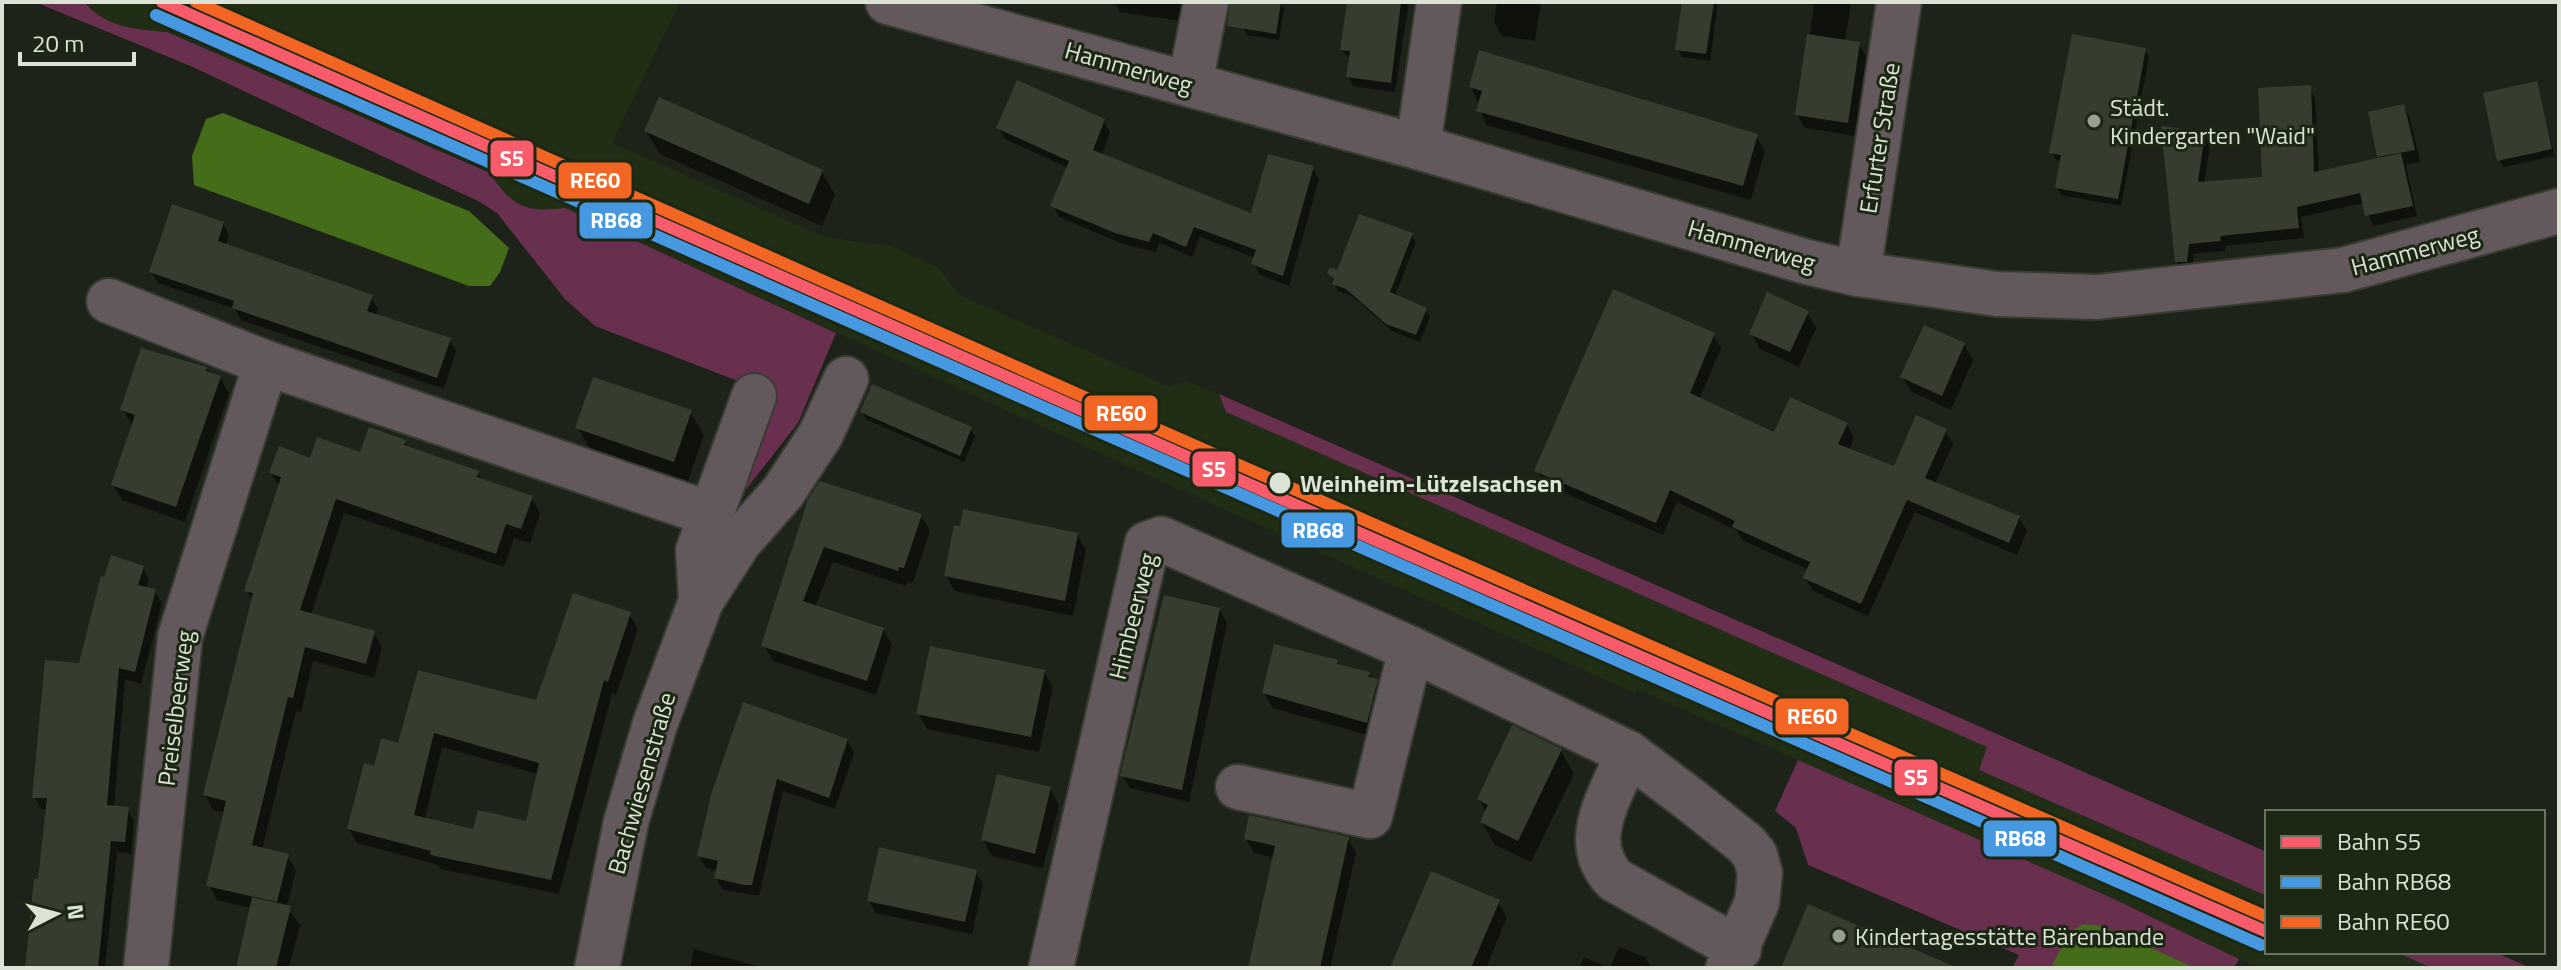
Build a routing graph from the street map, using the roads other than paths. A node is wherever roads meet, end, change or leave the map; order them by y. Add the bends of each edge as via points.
1 (888, 2) edge
2 (1206, 2) edge
3 (1439, 2) edge
4 (1899, 2) edge
5 (964, 11) edge
6 (1190, 84) junction
7 (1418, 147) junction
8 (2559, 211) edge
9 (1858, 274) junction
10 (109, 301) dead end
11 (266, 363) junction
12 (846, 379) dead end
13 (754, 396) dead end
14 (710, 514) junction
15 (701, 601) junction
16 (1411, 649) junction
17 (1628, 753) junction
18 (1238, 787) dead end
19 (1734, 958) edge
20 (146, 968) edge
21 (597, 968) edge
22 (1051, 968) edge

1 - 5 street, Hammerweg
2 - 6 street
3 - 7 street
4 - 9 street, Erfurter Straße
5 - 6 street, Hammerweg
6 - 7 street, Hammerweg
7 - 9 street, Hammerweg
8 - 9 street, Hammerweg via 2343,270 2097,297 1997,294
10 - 11 street
11 - 14 street
11 - 20 street, Preiselbeerweg via 180,637
12 - 15 street, Bachwiesenstraße via 814,446 739,542
13 - 14 street, Bachwiesenstraße
14 - 15 street, Bachwiesenstraße via 698,551
15 - 21 street, Bachwiesenstraße via 655,724 626,822
16 - 17 street, Himbeerweg
16 - 18 street via 1370,816
16 - 22 street, Himbeerweg via 1161,539 1147,544
17 - 19 street, Himbeerweg via 1755,855 1760,873 1757,902
17 - 19 street via 1598,829 1596,850 1603,867

